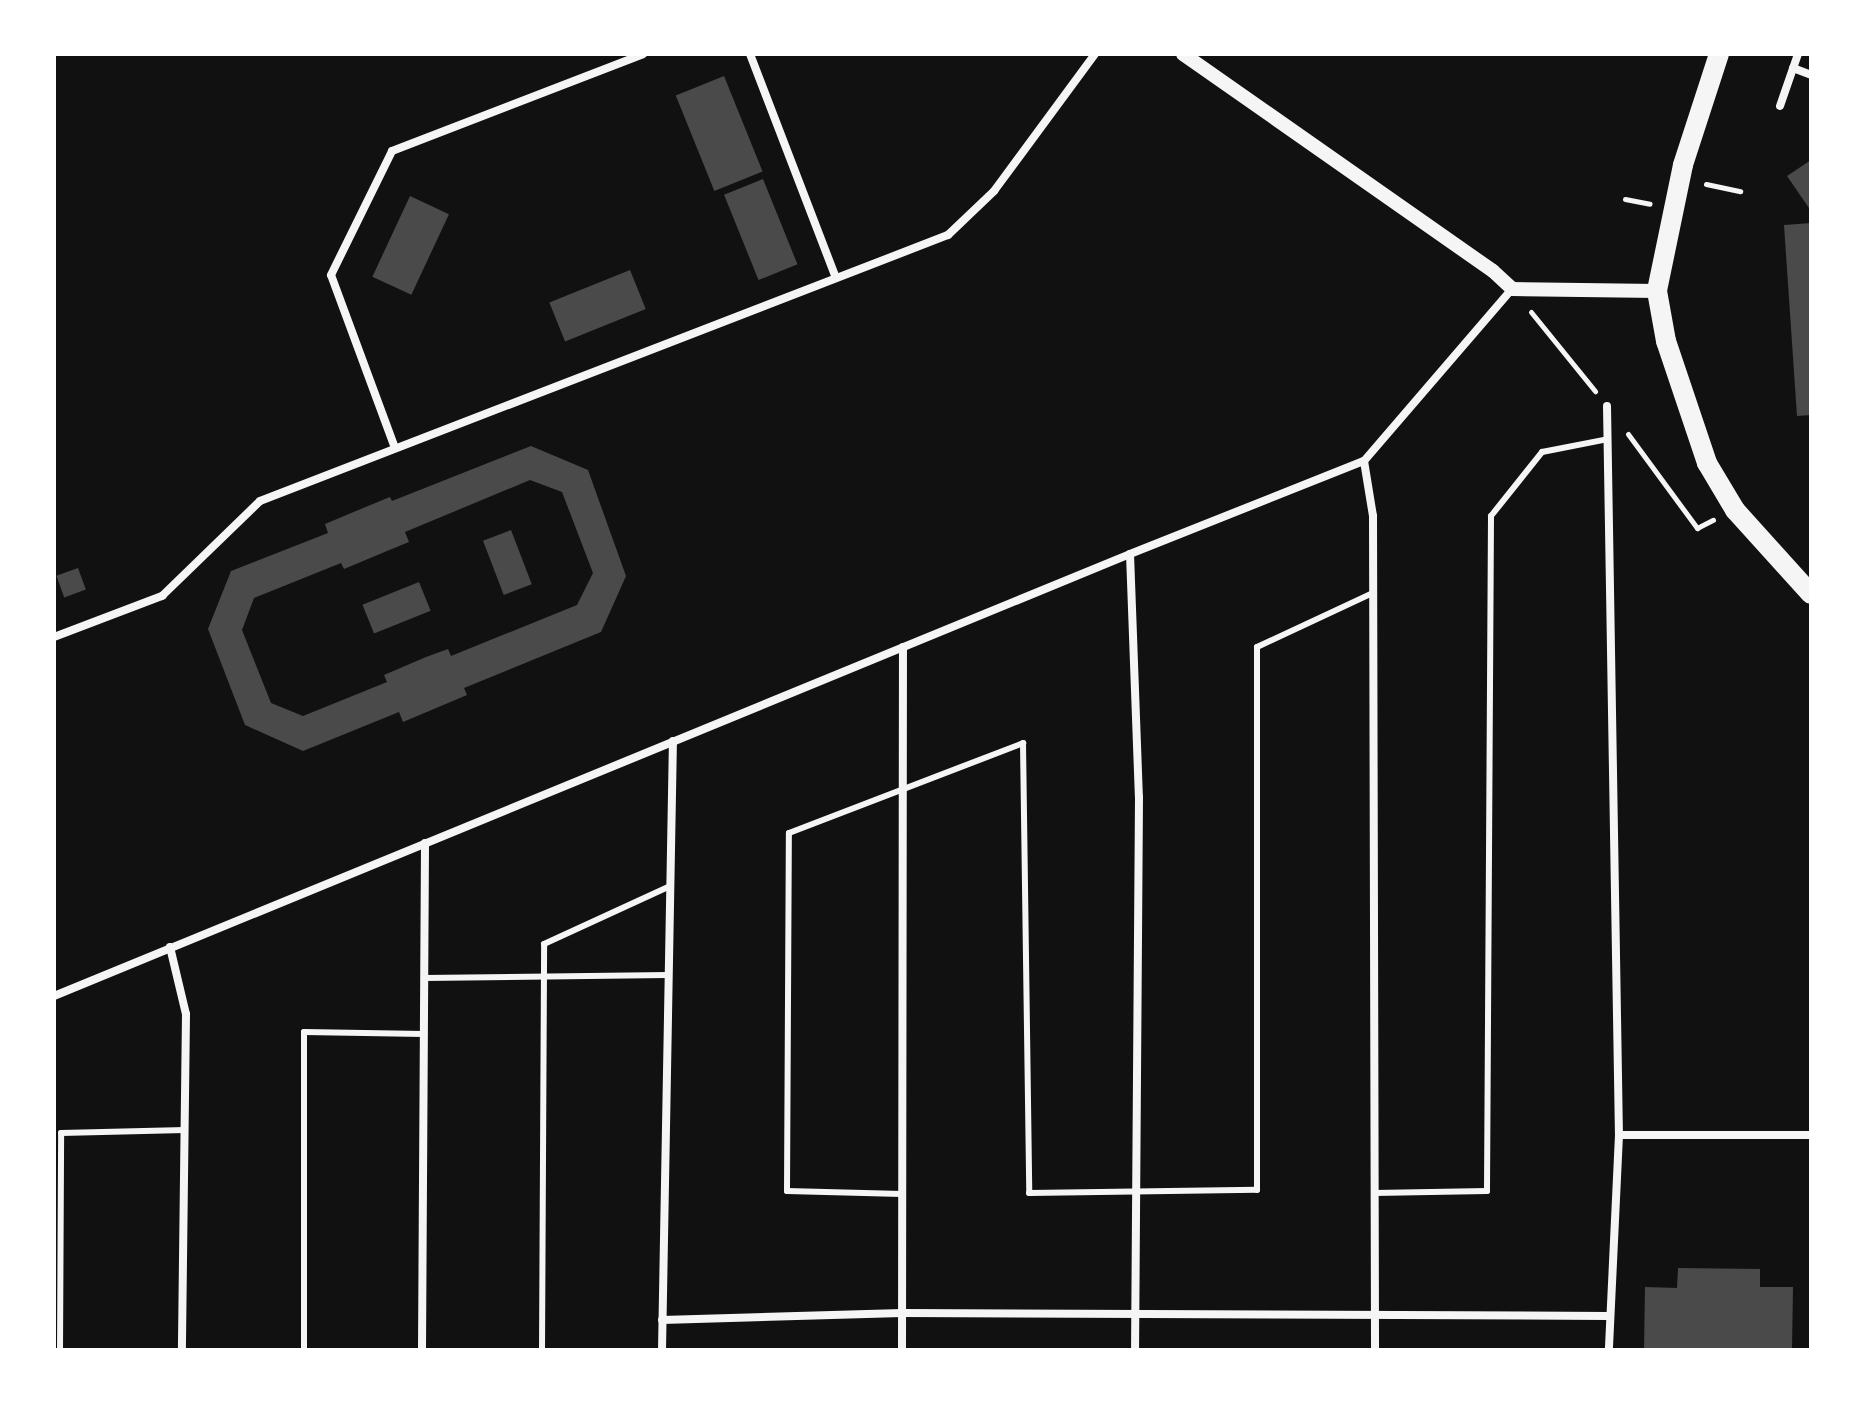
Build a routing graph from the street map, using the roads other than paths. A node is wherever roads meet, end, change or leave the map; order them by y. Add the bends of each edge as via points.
1 (643, 54) edge
2 (750, 54) edge
3 (1095, 54) edge
4 (1183, 54) edge
5 (1719, 54) edge
6 (1798, 54) edge
7 (1793, 68) junction
8 (1811, 75) edge
9 (1780, 106) dead end
10 (835, 276) junction
11 (1512, 289) junction
12 (1657, 291) junction
13 (1607, 406) dead end
14 (1608, 439) junction
15 (395, 448) junction
16 (1364, 461) junction
17 (1130, 554) junction
18 (1373, 593) junction
19 (1811, 594) edge
20 (54, 637) edge
21 (903, 647) junction
22 (673, 741) junction
23 (903, 787) junction
24 (425, 843) junction
25 (670, 886) junction
26 (170, 947) junction
27 (668, 975) junction
28 (544, 977) junction
29 (424, 978) junction
30 (54, 996) edge
31 (424, 1034) junction
32 (185, 1130) junction
33 (1619, 1135) junction
34 (1811, 1135) edge
35 (1136, 1193) junction
36 (1374, 1193) junction
37 (902, 1194) junction
38 (902, 1313) junction
39 (1375, 1313) junction
40 (1134, 1314) junction
41 (1609, 1316) junction
42 (662, 1320) junction
43 (60, 1350) edge
44 (182, 1350) edge
45 (304, 1350) edge
46 (422, 1350) edge
47 (542, 1350) edge
48 (662, 1350) edge
49 (902, 1350) edge
50 (1135, 1350) edge
51 (1375, 1350) edge
52 (1609, 1350) edge

1 - 15 street via 392,151 331,275
2 - 10 street
3 - 10 street via 994,191 948,235
4 - 11 street
5 - 12 main road via 1680,179
6 - 7 street
7 - 8 street
7 - 9 street
10 - 15 street
11 - 12 street
11 - 16 street
12 - 19 main road via 1666,341 1707,463 1735,510
13 - 14 street
14 - 33 street
14 - 36 lane via 1542,452 1491,516 1487,1191
15 - 20 street via 260,501 162,596
16 - 17 street
16 - 18 street via 1373,516
17 - 21 street
17 - 35 street via 1139,797
18 - 35 lane via 1257,647 1257,1190
18 - 36 street
21 - 22 street
21 - 23 street
22 - 24 street
22 - 25 street
23 - 35 lane via 1023,743 1029,1193
23 - 37 street
23 - 37 lane via 789,833 787,1191
24 - 26 street
24 - 29 street
25 - 27 street
25 - 28 lane via 544,944
26 - 30 street
26 - 32 street via 186,1014
27 - 28 lane
27 - 42 street
28 - 29 lane
28 - 47 lane
29 - 31 street
31 - 45 lane via 304,1032
31 - 46 street
32 - 43 lane via 61,1133
32 - 44 street
33 - 34 street
33 - 41 street
35 - 40 street
36 - 39 street
37 - 38 street
38 - 40 street
38 - 42 street
38 - 49 street
39 - 40 street
39 - 41 street
39 - 51 street
40 - 50 street
41 - 52 street
42 - 48 street

